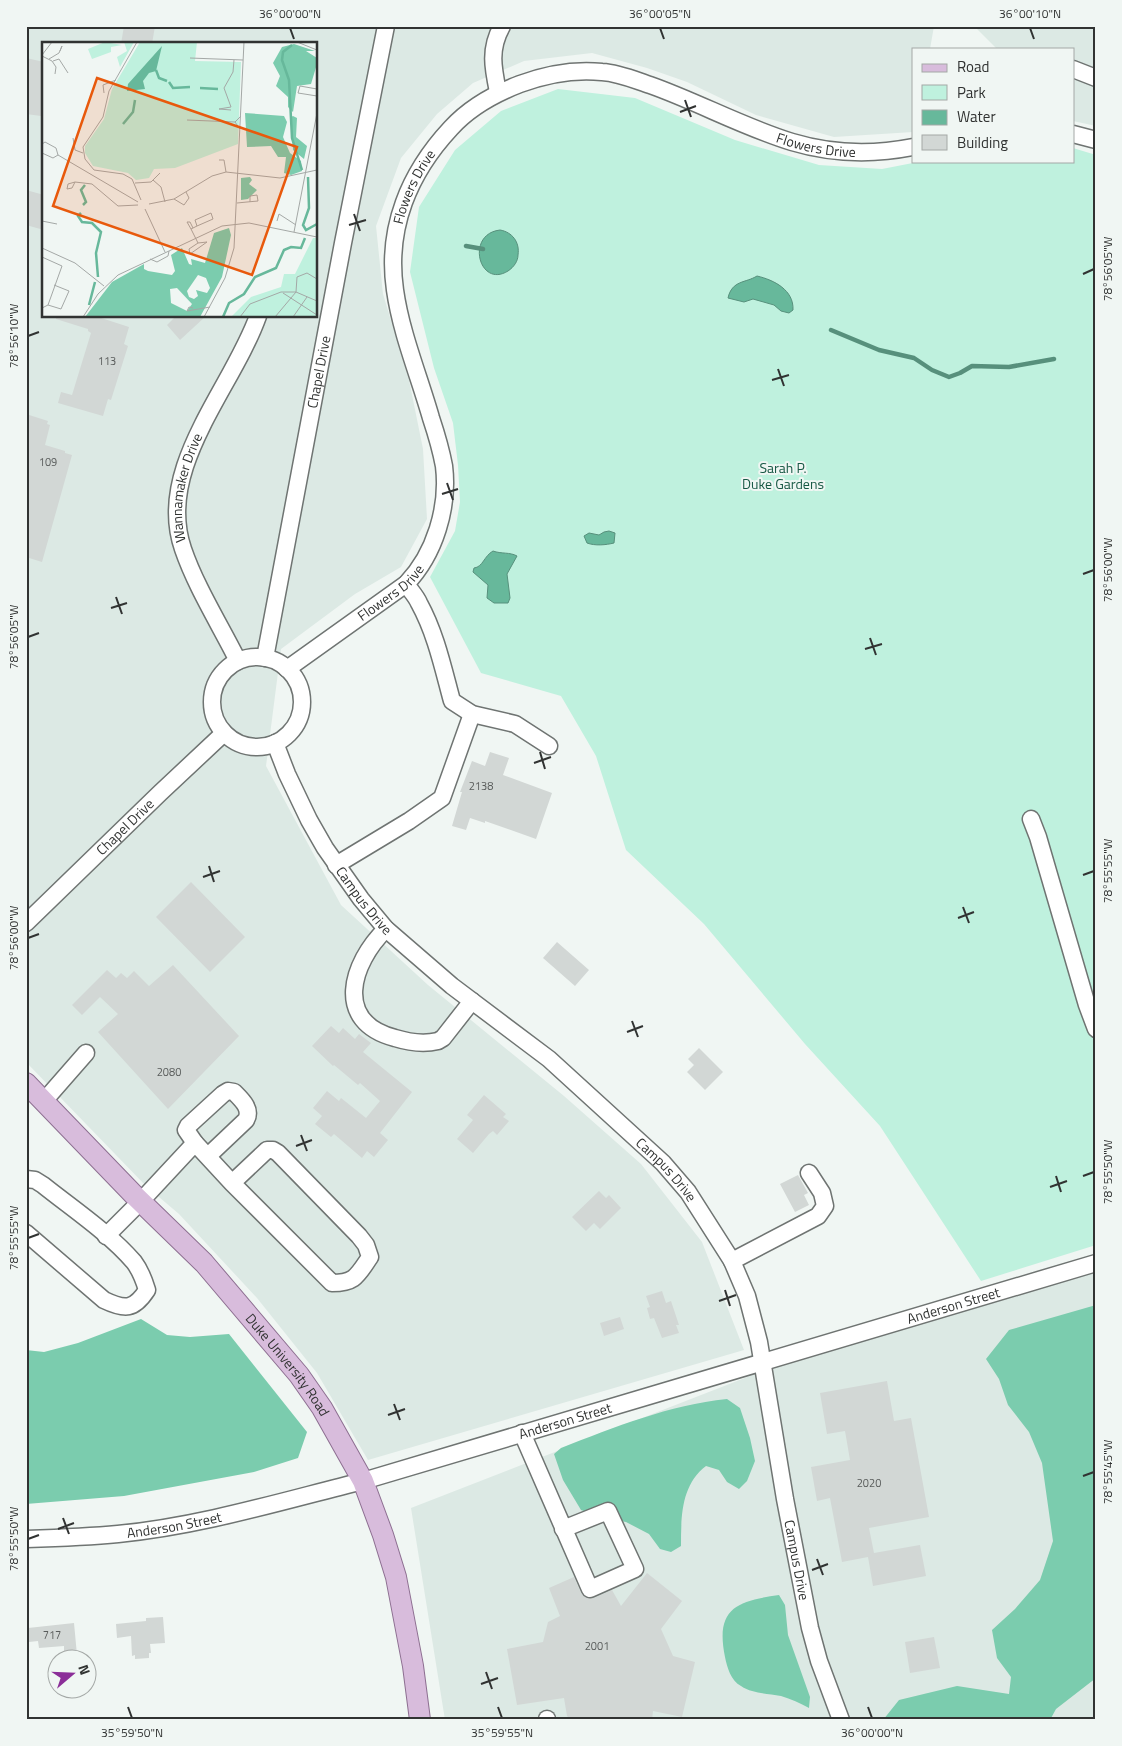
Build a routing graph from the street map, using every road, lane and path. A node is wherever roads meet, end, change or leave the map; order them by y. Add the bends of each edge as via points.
1 (386, 26) edge
2 (502, 26) edge
3 (1074, 69) edge
4 (1096, 78) edge
5 (498, 92) junction
6 (1074, 134) edge
7 (1096, 140) edge
8 (912, 147) edge
9 (257, 318) edge
10 (406, 584) junction
11 (265, 658) junction
12 (238, 661) junction
13 (287, 669) junction
14 (472, 714) junction
15 (224, 733) junction
16 (275, 743) junction
17 (549, 746) dead end
18 (1031, 819) dead end
19 (336, 864) junction
20 (26, 923) edge
21 (386, 929) junction
22 (472, 1001) junction
23 (1096, 1030) edge
24 (86, 1053) dead end
25 (26, 1083) edge
26 (44, 1101) junction
27 (195, 1143) junction
28 (208, 1156) junction
29 (809, 1173) dead end
30 (26, 1179) edge
31 (232, 1183) junction
32 (141, 1201) junction
33 (26, 1233) edge
34 (106, 1236) junction
35 (732, 1261) junction
36 (1096, 1263) edge
37 (762, 1362) junction
38 (522, 1433) junction
39 (363, 1481) junction
40 (563, 1529) junction
41 (26, 1539) edge
42 (420, 1720) edge
43 (841, 1720) edge

1 - 11 street, Chapel Drive
2 - 5 street via 494,42 493,67
3 - 4 street
5 - 8 street, Flowers Drive via 545,75 603,72 670,92 793,142 856,153
5 - 10 street, Flowers Drive via 453,126 425,158 411,184 396,230 395,290 444,466 442,513 437,533 420,567
6 - 7 street
9 - 12 street, Wannamaker Drive via 186,460 176,515 182,548 191,570
10 - 13 street, Flowers Drive
10 - 14 street via 419,602 436,644 452,701
11 - 12 street via 251,657
11 - 13 street
12 - 15 street via 226,669 212,694 214,715
13 - 16 street via 301,695 301,710 288,735
14 - 17 street via 515,724
14 - 19 street via 442,798
15 - 16 street via 235,742 248,746 262,747
15 - 20 street, Chapel Drive
16 - 19 street, Campus Drive via 309,820
18 - 23 street
19 - 21 street, Campus Drive
21 - 22 street, Campus Drive
21 - 22 street via 354,980 354,1001 363,1020 384,1035 434,1042 443,1038
22 - 35 street, Campus Drive via 549,1059 663,1162 688,1192
24 - 26 street
25 - 26 main road, Duke University Road
26 - 32 main road, Duke University Road
27 - 28 street
27 - 28 street via 186,1130 188,1126 223,1094 234,1092 249,1115
27 - 32 street
28 - 31 street
29 - 35 street via 822,1193 825,1206 818,1216
30 - 34 street via 43,1185
31 - 31 street via 332,1283 352,1281 370,1257 360,1236 273,1150 267,1150
32 - 34 street
32 - 39 main road, Duke University Road via 204,1263 300,1375
33 - 34 street via 104,1300 117,1307 139,1302 147,1290 143,1278 134,1262
35 - 37 street, Campus Drive via 747,1296
36 - 37 street, Anderson Street
37 - 38 street, Anderson Street
37 - 43 street, Campus Drive via 810,1628
38 - 39 street, Anderson Street
38 - 40 street
39 - 41 street, Anderson Street via 164,1527 118,1534
39 - 42 main road, Duke University Road via 396,1577
40 - 40 street via 590,1589 635,1569 608,1511

